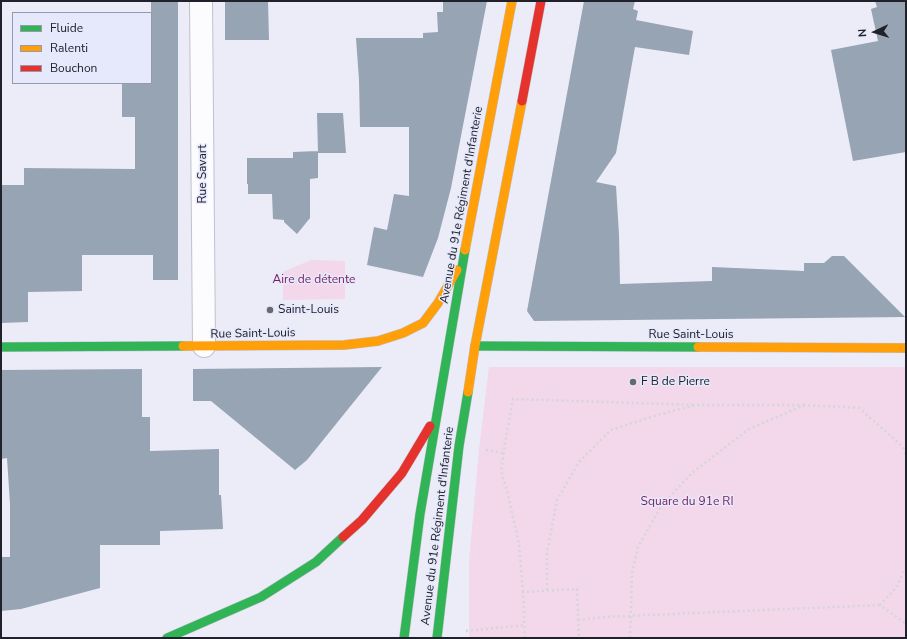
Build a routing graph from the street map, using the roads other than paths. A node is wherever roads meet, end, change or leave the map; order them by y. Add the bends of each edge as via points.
1 (201, 1) edge
2 (512, 1) edge
3 (541, 1) edge
4 (464, 257) junction
5 (204, 346) junction
6 (475, 346) junction
7 (1, 347) edge
8 (906, 348) edge
9 (464, 366) dead end
10 (449, 393) dead end
11 (438, 413) junction
12 (437, 636) edge
13 (168, 638) edge
14 (404, 638) edge

1 - 5 street, Rue Savart
2 - 4 main road, Avenue du 91e Régiment d'Infanterie
3 - 6 main road, Avenue du 91e Régiment d'Infanterie
4 - 5 main road, Rue Saint-Louis via 438,303 423,323 403,334 378,341 344,345
4 - 11 main road, Avenue du 91e Régiment d'Infanterie
5 - 7 main road, Rue Saint-Louis
6 - 8 main road, Rue Saint-Louis
6 - 9 main road, Avenue du 91e Régiment d'Infanterie
6 - 12 main road, Avenue du 91e Régiment d'Infanterie via 459,446
10 - 11 main road, Avenue du 91e Régiment d'Infanterie
11 - 13 main road, Avenue du 91e Régiment d'Infanterie via 402,474 362,520 316,562 261,597
11 - 14 main road, Avenue du 91e Régiment d'Infanterie via 420,514

